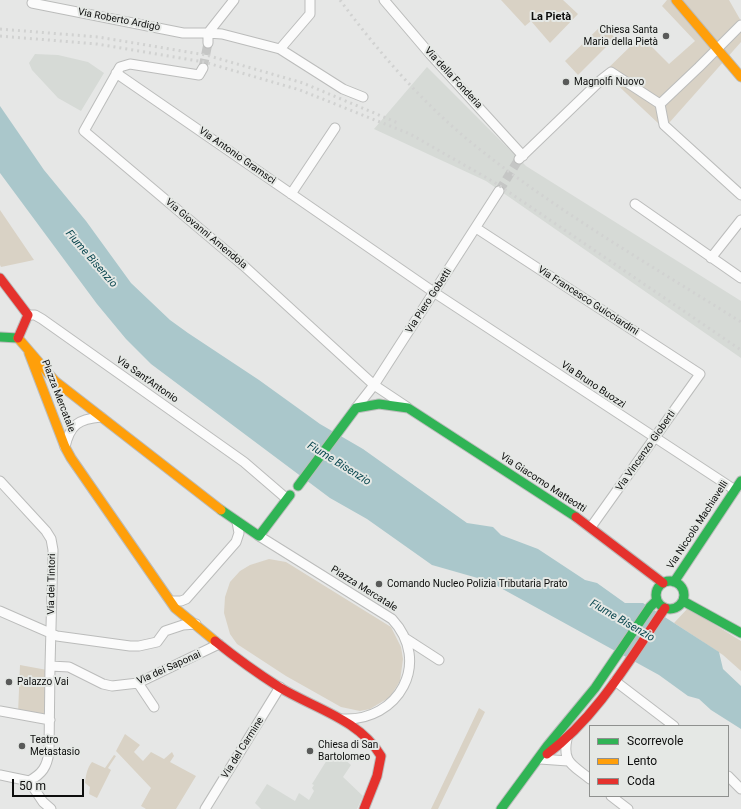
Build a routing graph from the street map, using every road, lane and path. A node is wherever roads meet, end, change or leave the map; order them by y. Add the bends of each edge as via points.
1 (234, 0) edge
2 (310, 0) edge
3 (384, 0) edge
4 (676, 0) edge
5 (32, 3) dead end
6 (741, 25) edge
7 (208, 32) junction
8 (208, 43) tunnel mouth
9 (280, 49) junction
10 (716, 50) junction
11 (203, 68) dead end
12 (116, 73) junction
13 (741, 77) edge
14 (363, 97) dead end
15 (660, 104) junction
16 (335, 128) dead end
17 (499, 191) tunnel mouth
18 (291, 194) junction
19 (741, 195) edge
20 (635, 204) dead end
21 (741, 220) edge
22 (476, 228) junction
23 (711, 258) junction
24 (0, 278) edge
25 (741, 278) edge
26 (435, 293) junction
27 (28, 315) junction
28 (0, 337) edge
29 (18, 338) junction
30 (29, 353) junction
31 (700, 374) joint
32 (374, 385) junction
33 (356, 408) junction
34 (408, 408) junction
35 (101, 418) junction
36 (654, 439) junction
37 (65, 447) junction
38 (0, 481) edge
39 (741, 481) edge
40 (298, 486) dead end
41 (7, 487) junction
42 (738, 492) edge
43 (0, 495) edge
44 (237, 522) junction
45 (591, 527) junction
46 (259, 536) junction
47 (674, 582) junction
48 (662, 583) junction
49 (171, 601) junction
50 (682, 601) junction
51 (653, 604) junction
52 (0, 611) edge
53 (663, 611) junction
54 (196, 624) junction
55 (741, 633) edge
56 (51, 634) junction
57 (405, 638) junction
58 (219, 644) junction
59 (439, 660) dead end
60 (50, 666) junction
61 (615, 681) junction
62 (138, 683) junction
63 (278, 690) junction
64 (154, 707) dead end
65 (0, 711) edge
66 (342, 719) junction
67 (50, 720) junction
68 (673, 725) edge
69 (567, 739) junction
70 (539, 759) junction
71 (568, 761) junction
72 (0, 775) edge
73 (729, 777) edge
74 (589, 778) edge
75 (29, 781) junction
76 (741, 789) edge
77 (613, 797) edge
78 (52, 809) edge
79 (205, 809) edge
80 (364, 809) edge
81 (501, 809) edge
82 (628, 809) edge

1 - 7 street
2 - 9 street via 310,14
3 - 15 street, Via della Fonderia via 521,157 611,72
4 - 10 street
5 - 7 street, Via Roberto Ardigò via 183,33
6 - 10 street
7 - 8 street
7 - 9 street, Via Roberto Ardigò
9 - 14 street, Via Roberto Ardigò via 343,89
10 - 13 street
10 - 15 street
11 - 12 street via 199,75 130,64 120,67
12 - 18 street, Via Antonio Gramsci
12 - 32 street, Via Giovanni Amendola via 84,131 244,266
15 - 19 street via 664,125
16 - 18 street
17 - 22 street, Via Piero Gobetti
18 - 26 street, Via Antonio Gramsci
20 - 23 street
21 - 23 street
22 - 26 street, Via Piero Gobetti
22 - 31 street, Via Francesco Guicciardini
23 - 25 street
24 - 27 street
26 - 32 street, Via Piero Gobetti
26 - 36 street, Via Bruno Buozzi
27 - 29 street
27 - 46 street, Via Sant'Antonio via 42,319 244,462 289,497
28 - 29 street
29 - 30 street, Piazza Mercatale
30 - 35 street, Piazza Mercatale via 47,374
30 - 37 street, Piazza Mercatale
31 - 36 street, Via Vincenzo Gioberti
32 - 33 street, Via Piero Gobetti
32 - 34 street, Via Giacomo Matteotti
33 - 34 street, Via Giacomo Matteotti via 379,404
33 - 40 street
34 - 45 street, Via Giacomo Matteotti
35 - 37 street, Piazza Mercatale via 83,420 73,427 68,434
35 - 44 street, Piazza Mercatale via 185,485
36 - 42 street, Via Bruno Buozzi
36 - 45 street, Via Vincenzo Gioberti
37 - 49 street, Piazza Mercatale
38 - 41 street, Via dei Tintori
39 - 42 street, Via Niccolò Machiavelli
41 - 43 street
41 - 56 street, Via dei Tintori via 51,539
42 - 47 street, Via Niccolò Machiavelli
44 - 46 street, Piazza Mercatale
44 - 49 street via 236,542 186,599
45 - 48 street, Via Giacomo Matteotti via 658,577
46 - 57 street, Piazza Mercatale via 392,619
47 - 48 street
47 - 50 street via 682,588
48 - 51 street via 657,589
49 - 54 street, Piazza Mercatale via 175,608
50 - 53 street via 673,609
50 - 55 street
51 - 53 street
51 - 70 street via 595,688
52 - 56 street
53 - 61 street
54 - 56 street via 183,624 165,631 157,642 139,646
54 - 58 street, Piazza Mercatale
56 - 60 street, Via dei Tintori
57 - 59 street
57 - 66 street, Piazza Mercatale via 410,658 407,680 394,702 376,714 364,718
58 - 62 street, Via dei Saponai
58 - 63 street, Piazza Mercatale
60 - 62 street, Via dei Saponai via 69,667 112,686
60 - 67 street, Via dei Tintori
61 - 68 street
61 - 69 street
62 - 64 street
63 - 66 street, Piazza Mercatale
63 - 79 street, Via del Carmine
65 - 67 street
66 - 80 street, Piazza Mercatale via 375,746 381,756 377,776
67 - 75 street, Via dei Tintori via 47,764 40,775
69 - 70 street
69 - 71 street via 564,751
70 - 71 street
70 - 81 street
71 - 74 street
72 - 75 street
73 - 76 street
75 - 78 street via 43,802
77 - 82 street

